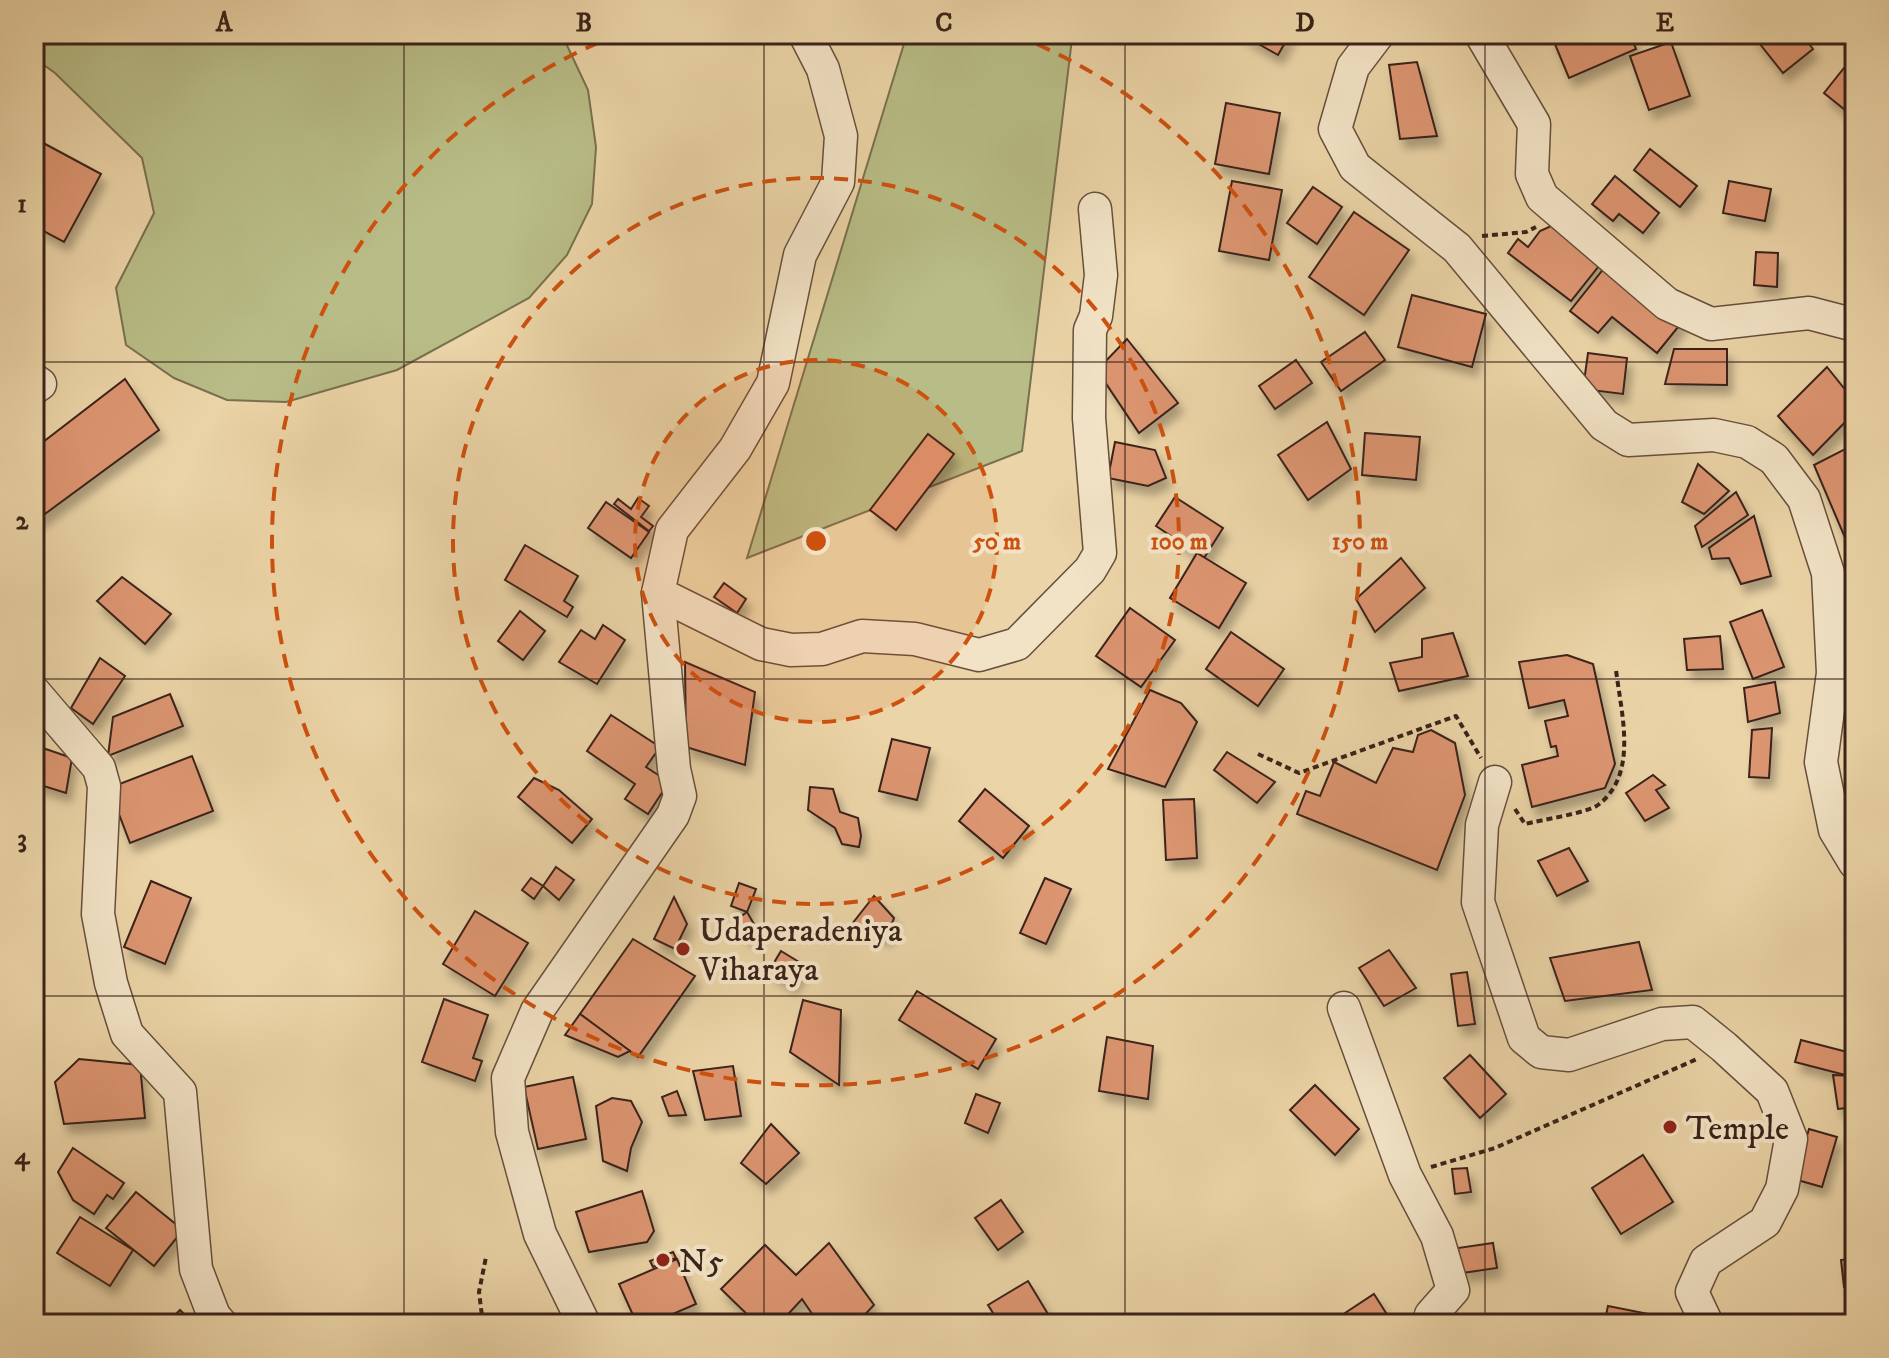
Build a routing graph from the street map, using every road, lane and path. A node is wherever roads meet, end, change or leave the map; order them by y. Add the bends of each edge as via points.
1 (805, 34) edge
2 (1378, 34) edge
3 (1481, 34) edge
4 (1095, 209) dead end
5 (1563, 215) junction
6 (1457, 248) junction
7 (1855, 325) edge
8 (34, 380) edge
9 (34, 388) edge
10 (658, 593) junction
11 (1616, 670) dead end
12 (34, 692) edge
13 (1258, 754) dead end
14 (1495, 782) junction
15 (1855, 863) edge
16 (1344, 1008) dead end
17 (1724, 1047) junction
18 (1405, 1175) junction
19 (486, 1257) dead end
20 (221, 1324) edge
21 (483, 1324) edge
22 (584, 1324) edge
23 (1435, 1324) edge
24 (1707, 1324) edge

1 - 10 street via 823,69 841,136 838,182 800,255 773,383 735,449 672,530
2 - 6 street via 1353,67 1335,129 1355,167
3 - 5 street via 1534,124 1532,174 1542,197
4 - 10 street via 1101,275 1090,330 1089,418 1100,553 1090,570 1017,644 979,655 915,639 862,636 822,649 791,650 761,644
5 - 6 path via 1526,232 1477,236
5 - 7 street via 1667,304 1711,324 1809,313
6 - 15 street via 1604,425 1628,440 1714,435 1747,442 1774,459 1804,499 1828,573 1833,673 1821,762 1835,830
8 - 9 street via 40,384
10 - 22 street via 680,796 673,815 537,1011 508,1078 512,1132 540,1234
11 - 14 path via 1625,752 1615,786 1596,806 1525,824
12 - 20 street via 99,768 104,786 98,914 111,983 127,1034 180,1092 196,1269
13 - 14 path via 1299,773 1456,716
14 - 17 street via 1482,825 1478,902 1524,1038 1541,1052 1569,1055 1662,1024 1693,1022
16 - 18 street
17 - 18 path via 1495,1148
17 - 24 street via 1772,1091 1791,1139 1782,1189 1765,1222 1706,1261 1692,1292
18 - 23 street via 1437,1236 1453,1290 1431,1315
19 - 21 path via 479,1292

